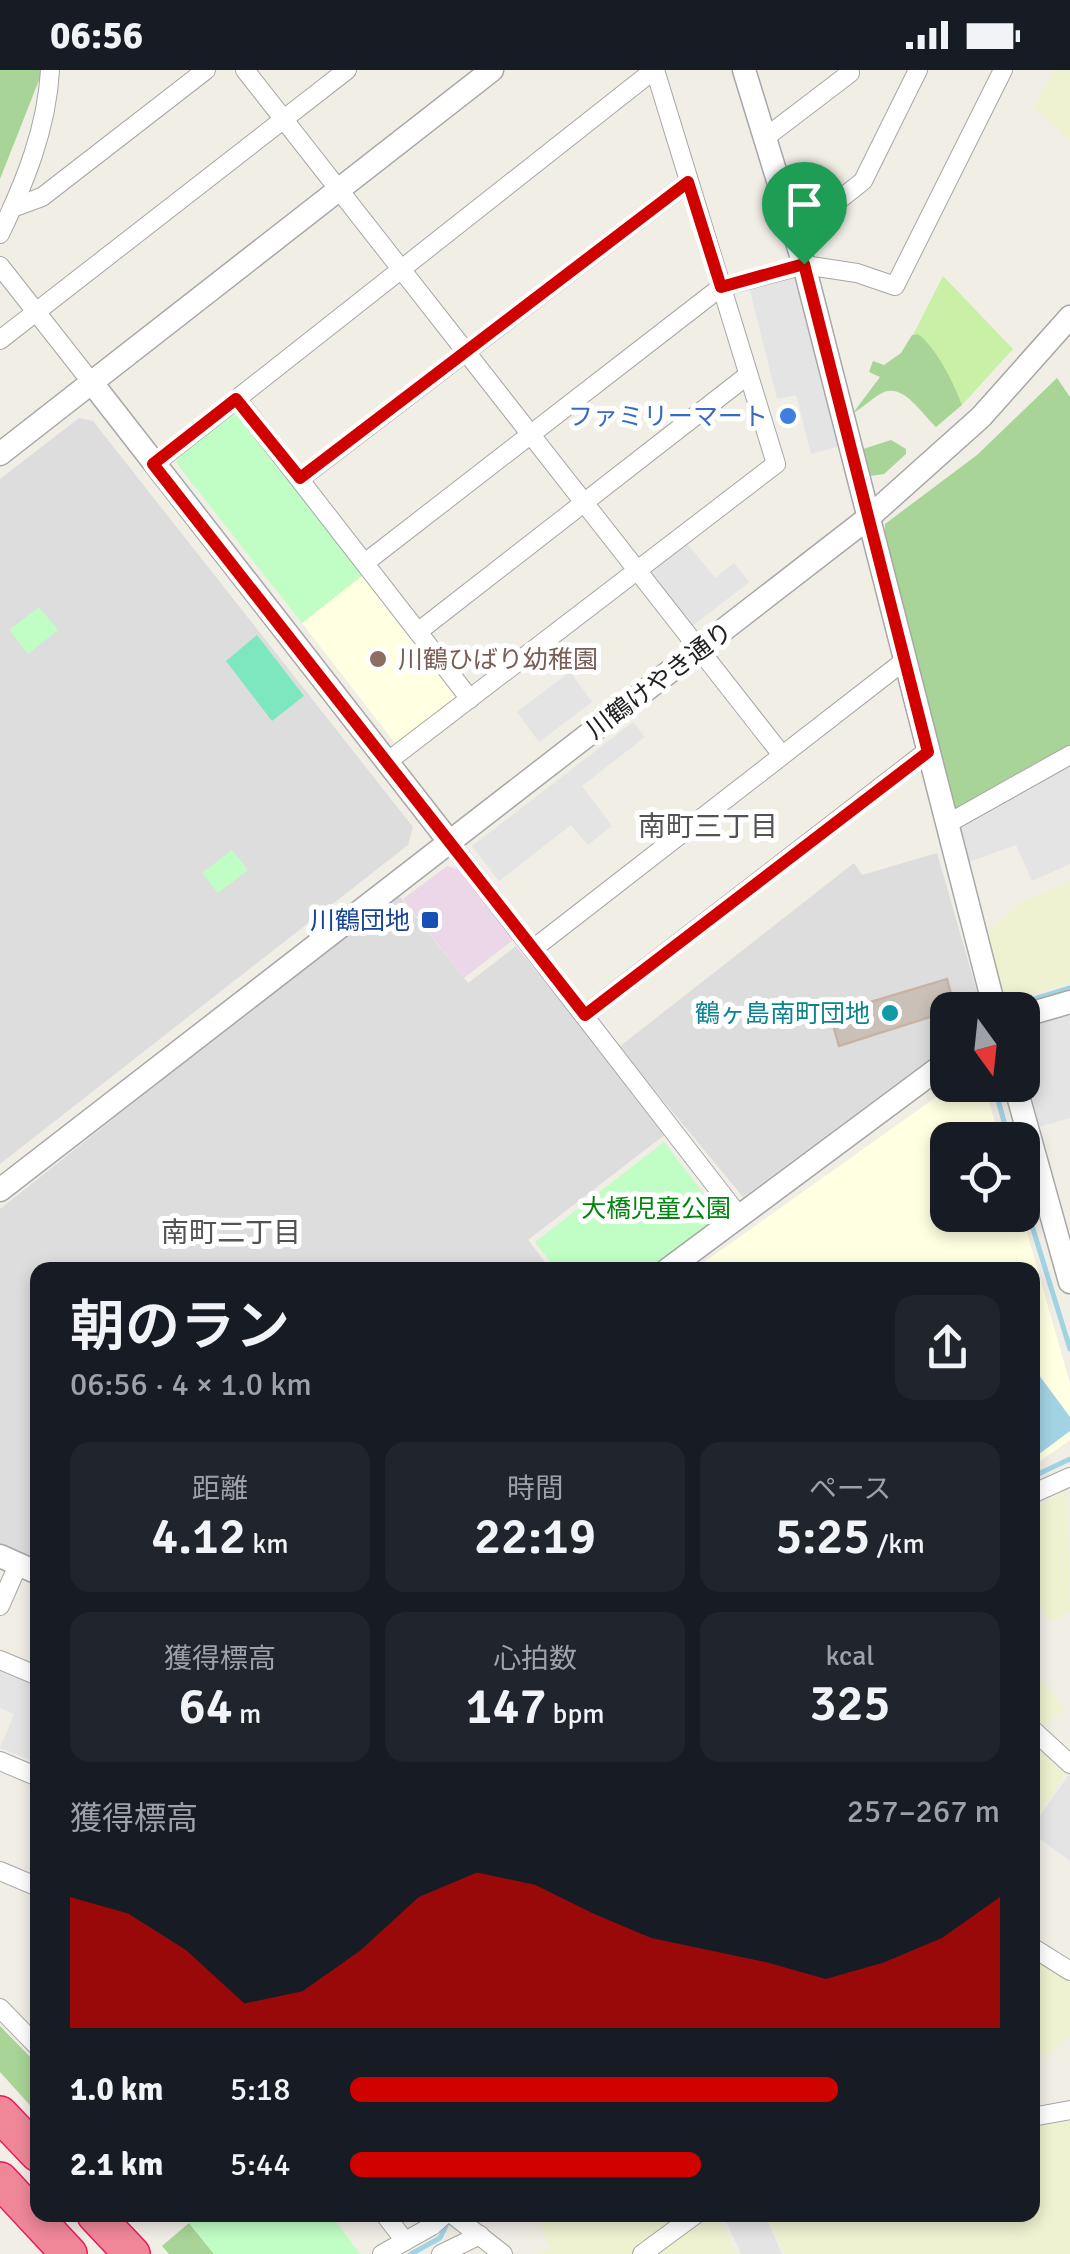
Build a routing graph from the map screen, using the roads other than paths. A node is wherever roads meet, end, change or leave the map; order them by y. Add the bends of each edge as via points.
1 (50, 70) edge
2 (206, 70) edge
3 (244, 70) edge
4 (346, 70) edge
5 (492, 70) edge
6 (655, 70) edge
7 (744, 70) edge
8 (847, 70) edge
9 (918, 70) edge
10 (1003, 70) edge
11 (284, 119) junction
12 (766, 137) junction
13 (688, 182) junction
14 (338, 189) junction
15 (12, 208) junction
16 (790, 212) junction
17 (0, 234) edge
18 (804, 264) junction
19 (0, 266) edge
20 (400, 270) junction
21 (721, 287) junction
22 (37, 312) junction
23 (1070, 318) edge
24 (0, 340) edge
25 (464, 351) junction
26 (748, 375) junction
27 (92, 382) junction
28 (236, 399) junction
29 (529, 433) junction
30 (0, 454) edge
31 (153, 464) junction
32 (300, 478) junction
33 (582, 502) junction
34 (868, 518) junction
35 (366, 562) junction
36 (636, 570) junction
37 (419, 632) junction
38 (698, 650) junction
39 (904, 661) junction
40 (470, 699) junction
41 (928, 752) junction
42 (782, 755) junction
43 (1070, 755) edge
44 (386, 762) junction
45 (947, 824) junction
46 (448, 840) junction
47 (533, 949) junction
48 (990, 992) edge
49 (1070, 1002) edge
50 (1040, 1011) edge
51 (585, 1015) junction
52 (930, 1074) edge
53 (1020, 1102) edge
54 (0, 1190) edge
55 (739, 1216) junction
56 (678, 1262) edge
57 (1070, 1282) edge
58 (1070, 1477) edge
59 (1040, 1490) edge
60 (19, 1564) edge
61 (0, 1606) edge
62 (0, 1660) edge
63 (30, 1673) edge
64 (1040, 1736) edge
65 (0, 1761) edge
66 (1070, 1764) edge
67 (30, 1774) edge
68 (0, 1871) edge
69 (30, 1883) edge
70 (1040, 1952) edge
71 (1070, 1971) edge
72 (0, 2008) edge
73 (30, 2038) edge
74 (1070, 2110) edge
75 (0, 2114) edge
76 (1040, 2115) edge
77 (0, 2130) edge
78 (30, 2146) edge
79 (30, 2161) edge
80 (0, 2180) edge
81 (30, 2213) edge
82 (38, 2222) edge
83 (87, 2222) edge
84 (102, 2222) edge
85 (390, 2222) edge
86 (434, 2222) edge
87 (462, 2222) edge
88 (685, 2222) edge
89 (480, 2235) junction
90 (405, 2241) junction
91 (62, 2248) edge
92 (117, 2254) edge
93 (132, 2254) edge
94 (382, 2254) edge
95 (441, 2254) edge
96 (503, 2254) edge
97 (642, 2254) edge

1 - 15 street via 43,122
2 - 15 street via 42,197
3 - 11 street
4 - 11 street
5 - 14 street
6 - 13 street
6 - 20 street
7 - 12 street
8 - 12 street
9 - 16 street via 863,181 839,200
10 - 18 street via 895,286
11 - 14 street
11 - 22 street
12 - 16 street
13 - 21 street
13 - 25 street
14 - 20 street
14 - 27 street
15 - 17 street
16 - 18 street
18 - 21 street
18 - 34 street
19 - 22 street
20 - 25 street
20 - 28 street
21 - 26 street
21 - 29 street
22 - 24 street
22 - 27 street
23 - 34 street, 川鶴けやき通り via 980,417
25 - 29 street
25 - 32 street
26 - 33 street
26 - 36 street via 776,464
27 - 30 street
27 - 31 street
28 - 31 street
28 - 32 street
29 - 33 street
29 - 35 street
31 - 44 street
32 - 35 street
33 - 36 street
33 - 37 street
34 - 38 street, 川鶴けやき通り
34 - 39 street
35 - 37 street
36 - 38 street
36 - 40 street
37 - 40 street
38 - 42 street
38 - 46 street, 川鶴けやき通り
39 - 41 street
39 - 42 street
40 - 44 street
41 - 45 street
41 - 51 street
42 - 47 street
43 - 45 street
44 - 46 street
45 - 48 street
46 - 47 street
46 - 54 street, 川鶴けやき通り
47 - 51 street
49 - 50 street
51 - 55 street
52 - 55 street
53 - 57 street
55 - 56 street
58 - 59 street
60 - 61 street
62 - 63 street
64 - 66 street
65 - 67 street
68 - 69 street
70 - 71 street
72 - 73 street
74 - 76 street
75 - 78 highway
77 - 79 highway
80 - 81 highway
82 - 91 highway
83 - 92 highway
84 - 93 highway
85 - 90 street
86 - 90 street
87 - 89 street
88 - 97 street
89 - 95 street
89 - 96 street
90 - 94 street

